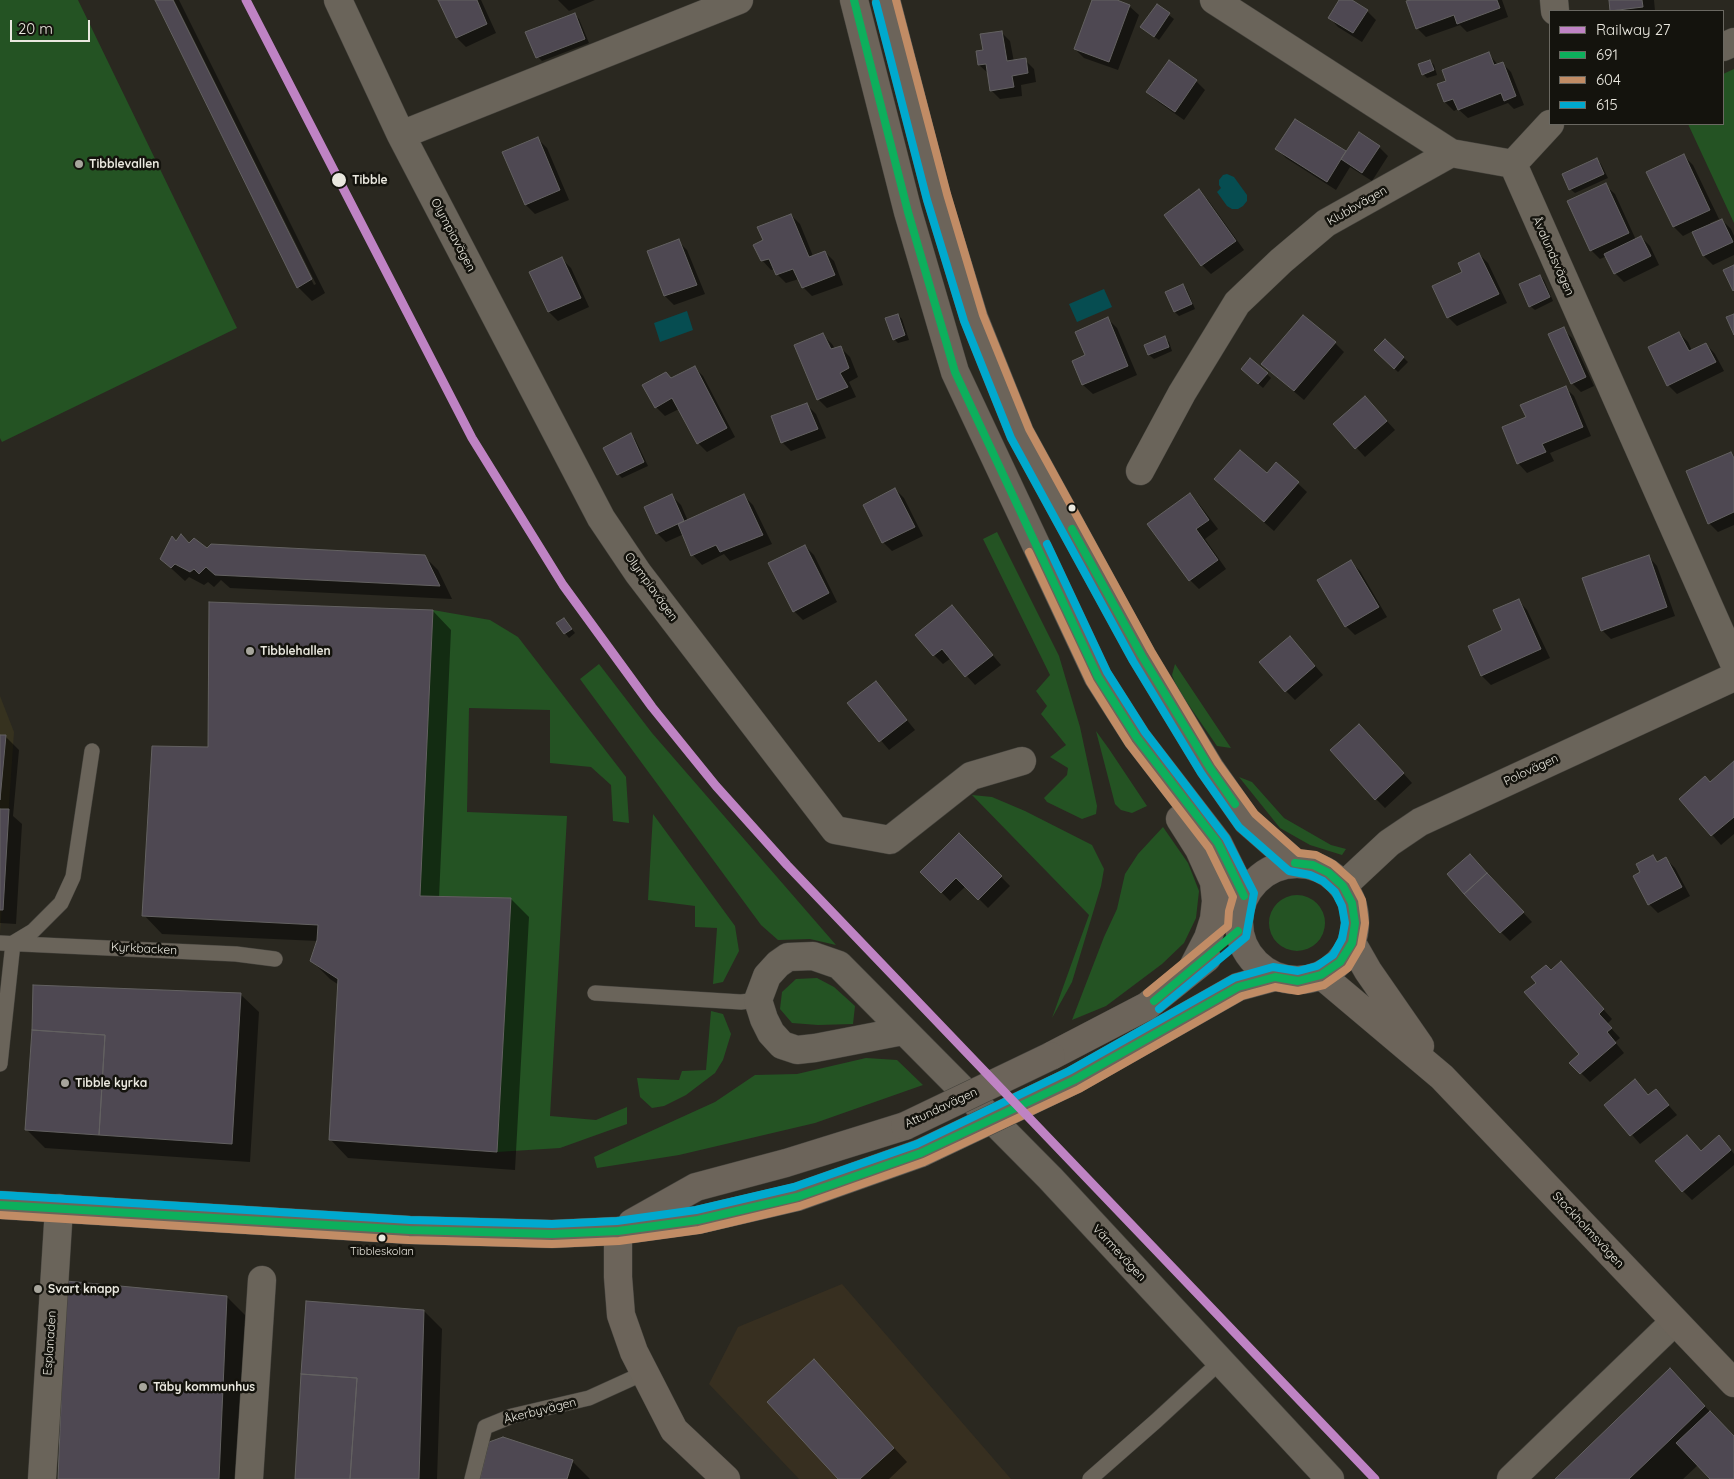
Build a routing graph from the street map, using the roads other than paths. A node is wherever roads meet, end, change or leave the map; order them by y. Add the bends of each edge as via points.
1 (338, 0) edge
2 (739, 0) edge
3 (854, 0) edge
4 (886, 0) edge
5 (1214, 0) edge
6 (1549, 125) edge
7 (401, 135) junction
8 (1451, 152) junction
9 (1513, 164) junction
10 (1140, 471) dead end
11 (1734, 663) edge
12 (1734, 677) edge
13 (1137, 738) junction
14 (92, 751) dead end
15 (1022, 761) dead end
16 (1295, 863) junction
17 (1343, 886) junction
18 (1244, 896) junction
19 (1238, 930) junction
20 (6, 943) edge
21 (1352, 943) junction
22 (275, 960) dead end
23 (1192, 970) junction
24 (1321, 976) junction
25 (1275, 977) junction
26 (595, 993) dead end
27 (758, 1000) junction
28 (902, 1031) junction
29 (0, 1064) edge
30 (1442, 1077) junction
31 (0, 1205) edge
32 (58, 1208) junction
33 (618, 1231) junction
34 (262, 1280) dead end
35 (1674, 1322) junction
36 (1220, 1362) junction
37 (644, 1373) junction
38 (1734, 1383) edge
39 (42, 1479) edge
40 (249, 1479) edge
41 (472, 1479) edge
42 (726, 1479) edge
43 (1090, 1479) edge
44 (1330, 1479) edge
45 (1511, 1479) edge

1 - 7 street, Olympiavägen
2 - 7 street
3 - 13 main road via 908,212 955,372 1098,677
4 - 16 main road via 937,197 974,318 1020,433 1142,656 1210,768 1247,821
5 - 8 street
6 - 9 street
7 - 15 street, Olympiavägen via 601,518 638,573 834,830 890,840 971,776
8 - 9 street
8 - 10 street, Klubbvägen via 1326,223 1237,304 1182,393
9 - 11 street, Åvalundsvägen
12 - 17 street, Polovägen via 1420,822 1389,843
13 - 18 main road via 1218,843
13 - 23 main road via 1214,882 1214,920
14 - 20 lane via 73,877 61,903 33,931
16 - 17 main road via 1321,869
16 - 18 main road via 1274,868 1256,879
17 - 21 main road via 1352,903 1355,923
18 - 19 main road
19 - 23 main road, Attundavägen
19 - 25 main road via 1250,959
20 - 22 lane, Kyrkbacken via 236,954
20 - 29 lane
21 - 24 main road via 1340,962
21 - 30 main road, Stockholmsvägen
23 - 33 main road, Attundavägen, bridge via 1147,1006 905,1126 696,1187
24 - 25 main road via 1298,981
24 - 30 main road, Stockholmsvägen
25 - 33 main road, Attundavägen, bridge via 1238,987 1074,1080 921,1152 797,1198 698,1220
26 - 27 lane via 741,1002
27 - 28 street via 771,1033 782,1045 797,1050
27 - 28 street, Värmevägen via 767,976 778,964 788,958 813,956 839,965
28 - 36 street, Värmevägen via 1050,1178
30 - 35 main road, Stockholmsvägen
31 - 32 main road, Attundavägen
32 - 33 main road, Attundavägen via 410,1230 552,1234
32 - 39 street, Esplanaden
33 - 37 main road via 621,1315
34 - 40 street
35 - 38 main road, Stockholmsvägen
35 - 45 street
36 - 43 lane
36 - 44 street, Värmevägen
37 - 41 lane, Åkerbyvägen via 589,1398 512,1416 485,1426
37 - 42 main road via 674,1430

